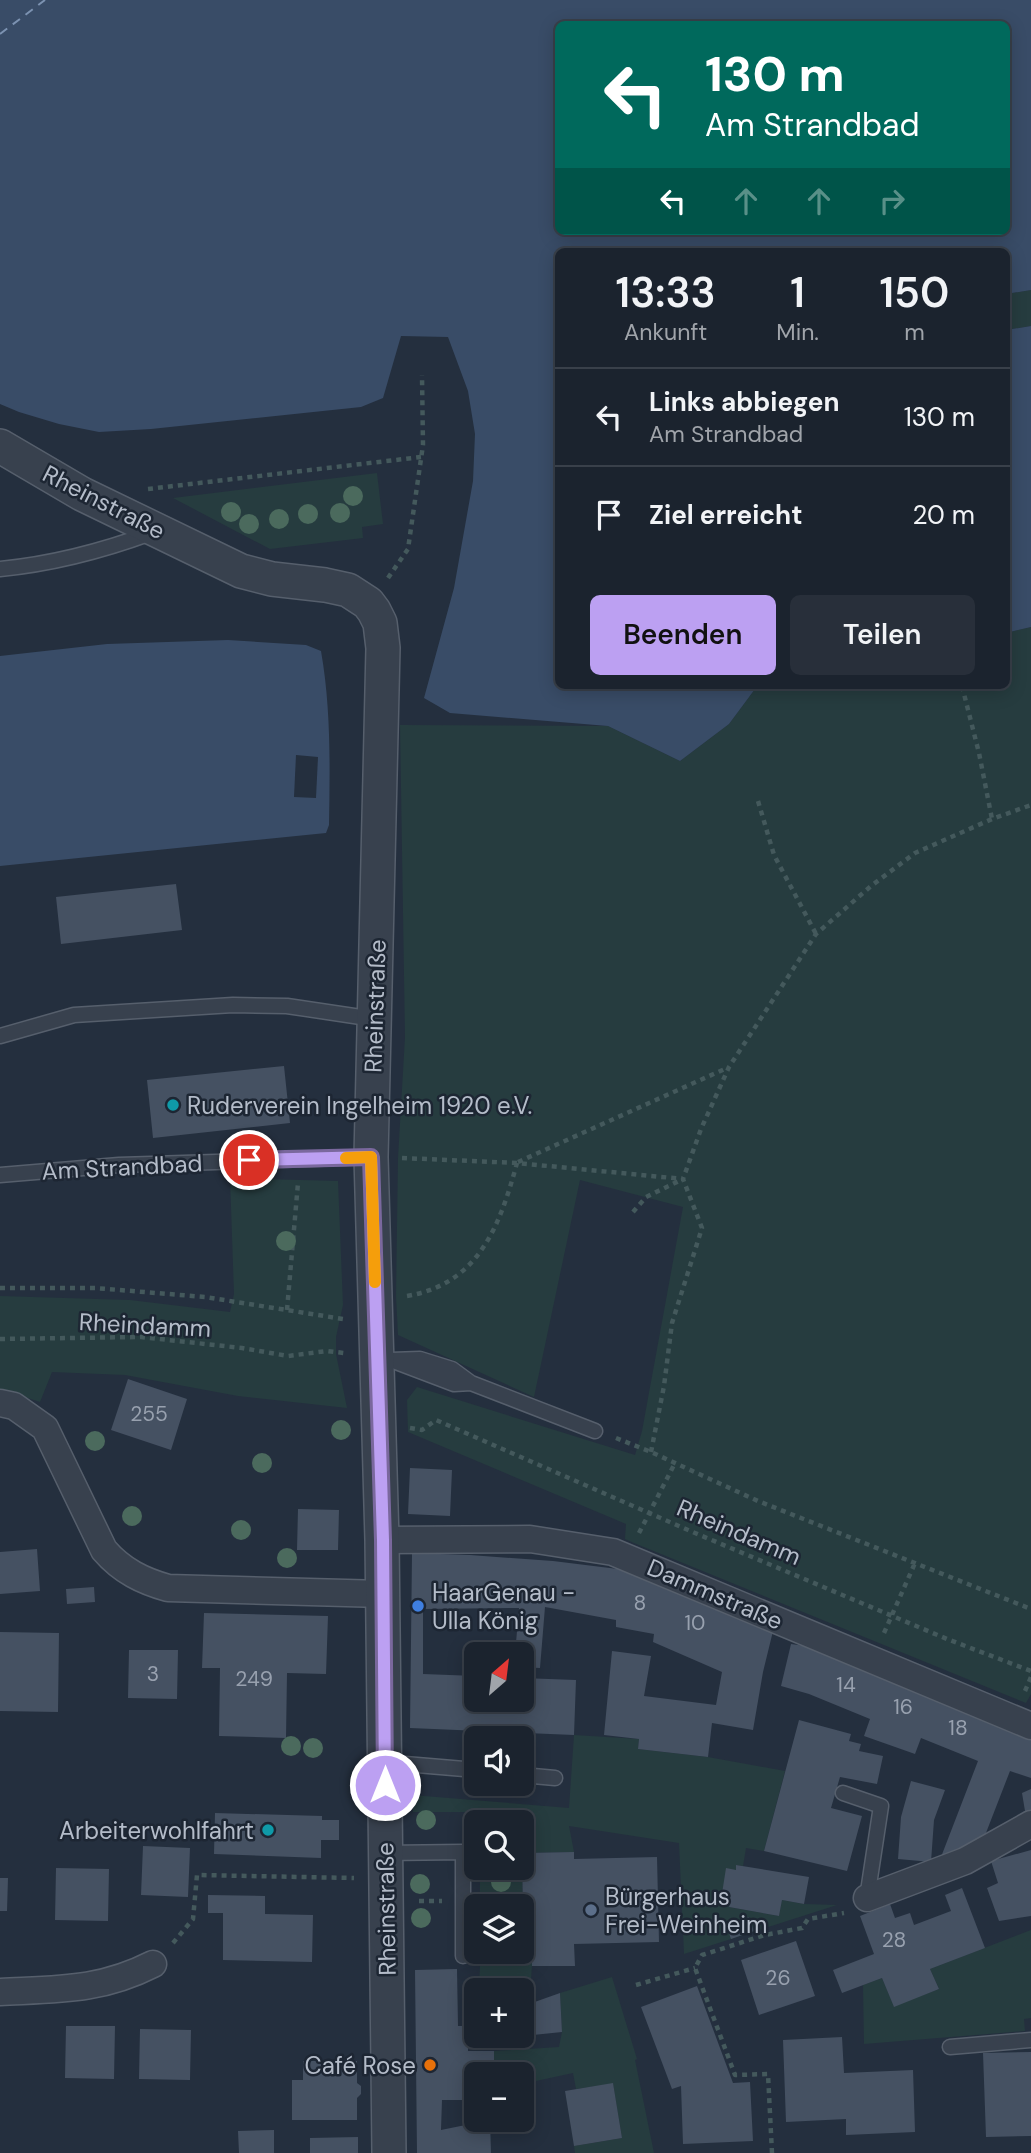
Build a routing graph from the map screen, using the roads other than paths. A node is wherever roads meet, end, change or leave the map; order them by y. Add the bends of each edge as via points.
1 (0, 446) edge
2 (157, 531) junction
3 (0, 569) edge
4 (374, 1019) junction
5 (0, 1035) edge
6 (371, 1157) junction
7 (0, 1175) edge
8 (384, 1358) junction
9 (0, 1403) edge
10 (595, 1430) road end
11 (383, 1540) junction
12 (383, 1594) junction
13 (1031, 1726) edge
14 (405, 1764) dead end
15 (464, 1769) edge
16 (534, 1776) edge
17 (555, 1778) dead end
18 (843, 1793) dead end
19 (1031, 1824) edge
20 (385, 1853) junction
21 (867, 1898) joint
22 (463, 1956) dead end
23 (153, 1964) road end
24 (0, 1992) edge
25 (1031, 2040) edge
26 (950, 2047) dead end
27 (389, 2153) edge

1 - 2 street, Rheinstraße
2 - 3 lane via 42,565
2 - 4 street, Rheinstraße via 241,571 348,590 368,603 380,623
4 - 5 lane via 288,1006 233,1005 74,1015
4 - 6 street, Rheinstraße
6 - 7 lane, Am Strandbad via 119,1165
6 - 8 street, Rheinstraße via 375,1309
8 - 10 lane via 420,1359
8 - 11 street, Rheinstraße
9 - 12 street via 14,1406 46,1428 104,1550 116,1564 150,1583 168,1588
11 - 12 street, Rheinstraße
11 - 13 street, Dammstraße via 530,1539 613,1552
12 - 20 street, Rheinstraße
14 - 15 lane
16 - 17 lane
18 - 21 lane via 881,1806
19 - 21 street via 965,1861
20 - 22 lane via 463,1852
20 - 27 street, Rheinstraße
23 - 24 street via 89,1988
25 - 26 lane

